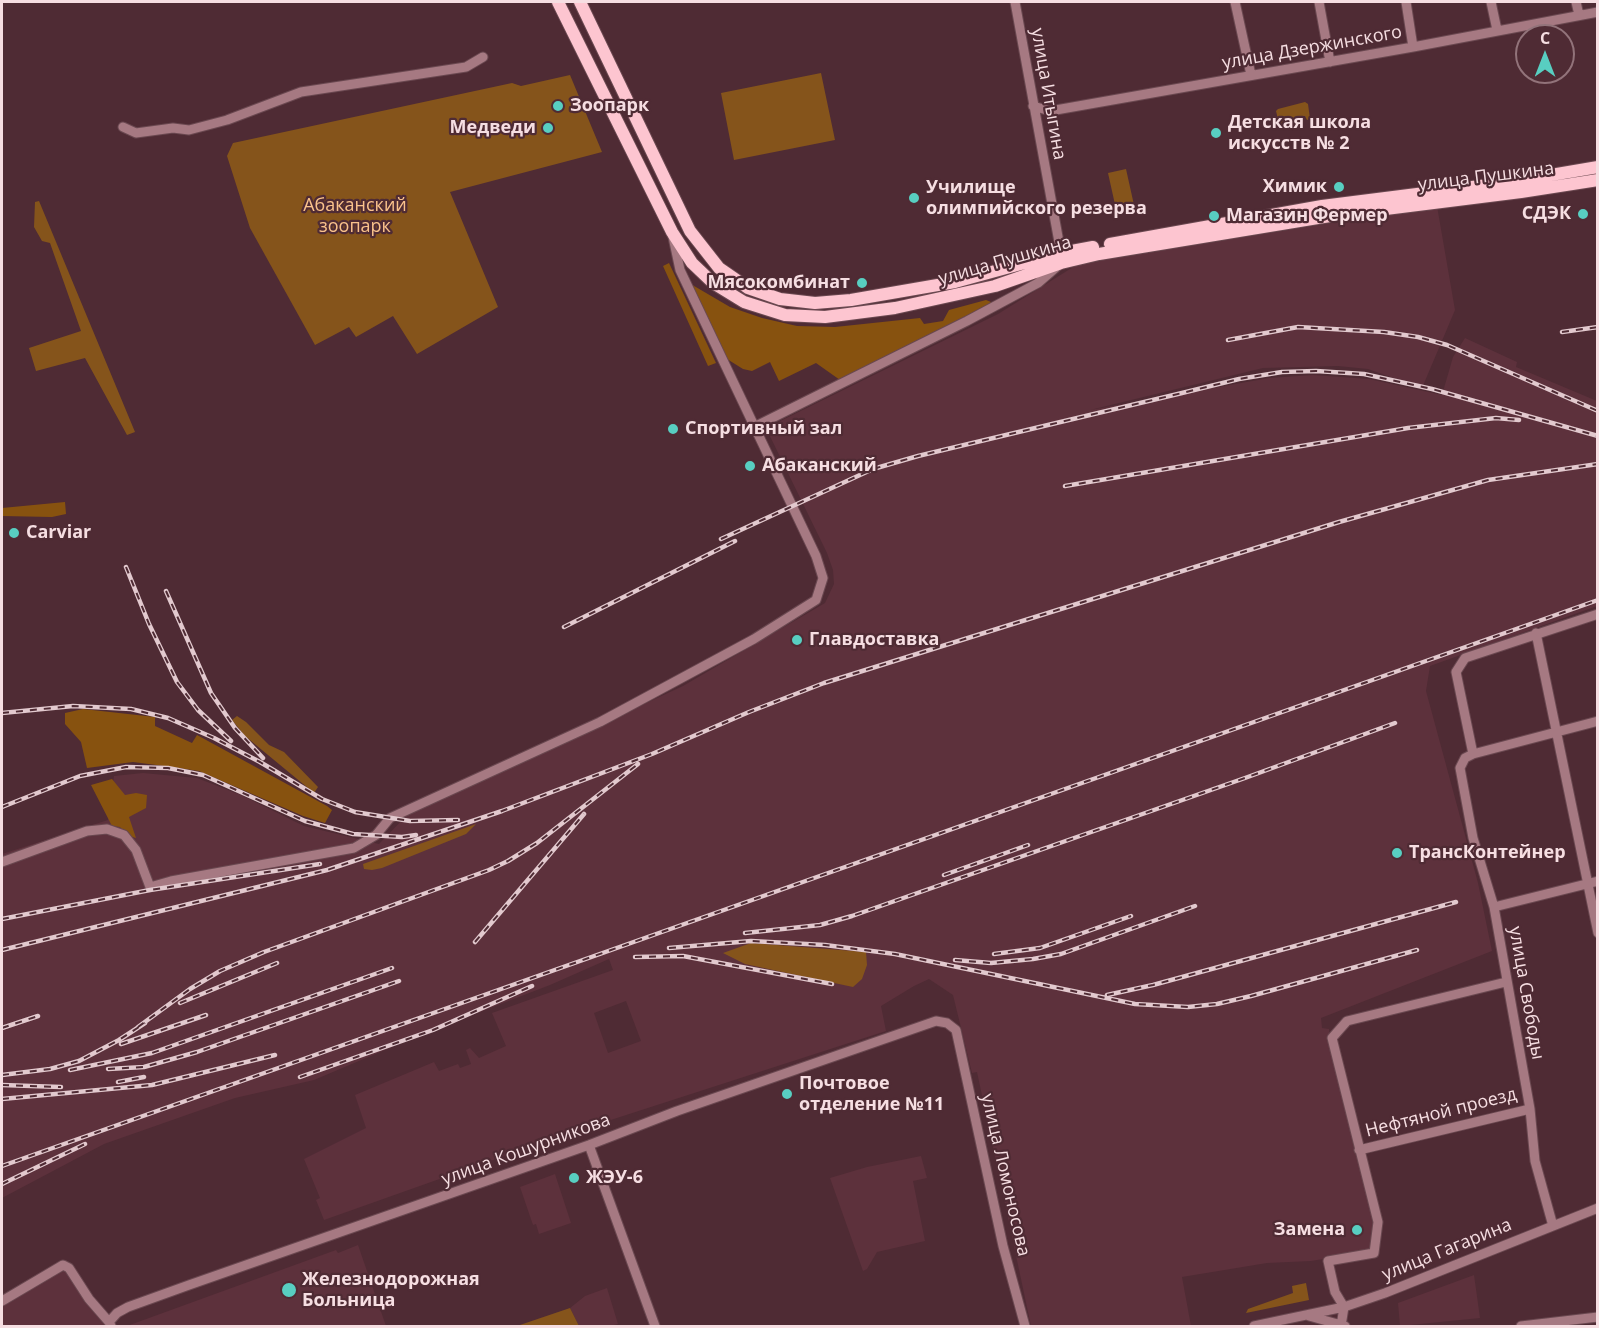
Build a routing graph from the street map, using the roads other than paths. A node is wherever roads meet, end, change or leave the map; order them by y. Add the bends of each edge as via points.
1 (558, 2) edge
2 (580, 2) edge
3 (1015, 2) edge
4 (1235, 2) edge
5 (1319, 2) edge
6 (1406, 2) edge
7 (1491, 2) edge
8 (1576, 2) edge
9 (1598, 12) edge
10 (1579, 15) junction
11 (1497, 30) junction
12 (1413, 47) junction
13 (483, 57) dead end
14 (1330, 62) junction
15 (1251, 75) junction
16 (1033, 106) junction
17 (123, 127) dead end
18 (1598, 167) edge
19 (1598, 180) edge
20 (672, 232) junction
21 (1061, 258) junction
22 (754, 427) junction
23 (1598, 614) edge
24 (1536, 633) junction
25 (1598, 721) edge
26 (1556, 732) junction
27 (1473, 754) junction
28 (2, 862) edge
29 (1598, 881) edge
30 (1586, 884) junction
31 (1494, 907) junction
32 (1598, 933) edge
33 (1506, 982) junction
34 (956, 1030) joint
35 (1530, 1109) junction
36 (588, 1145) junction
37 (1359, 1150) junction
38 (1598, 1208) edge
39 (1553, 1226) junction
40 (2, 1301) edge
41 (1344, 1307) junction
42 (1312, 1317) junction
43 (1598, 1317) edge
44 (110, 1324) edge
45 (655, 1326) edge
46 (1025, 1326) edge
47 (1254, 1326) edge
48 (1324, 1326) edge
49 (1344, 1326) edge
50 (1521, 1326) edge

1 - 20 main road, улица Пушкина
2 - 21 main road, улица Пушкина via 690,231 719,268 748,288 780,299 815,303 851,300
3 - 16 street, улица Итыгина
4 - 15 street
5 - 14 street
6 - 12 street
7 - 11 street
8 - 10 street
9 - 10 street, улица Дзержинского
10 - 11 street, улица Дзержинского
11 - 12 street, улица Дзержинского
12 - 14 street, улица Дзержинского
13 - 17 street via 466,67 301,92 189,130 136,133
14 - 15 street, улица Дзержинского
15 - 16 street, улица Дзержинского via 1050,111
16 - 21 street, улица Итыгина
18 - 21 main road, улица Пушкина via 1322,206 1145,237
19 - 21 main road, улица Пушкина
20 - 21 main road, улица Пушкина via 692,263 713,283 744,302 785,315 825,317 895,308 994,286
20 - 22 street via 680,270
21 - 22 street via 1038,283
22 - 28 street via 823,578 816,600 753,639 600,722 390,818 376,835 354,848 150,887 136,850 124,835 107,829 87,831
23 - 24 street
24 - 26 street
24 - 27 street via 1465,658 1456,672
25 - 26 street
26 - 27 street
26 - 30 street
27 - 31 street, улица Свободы via 1465,758 1460,768 1473,838
29 - 30 street
30 - 31 street
30 - 32 street
31 - 33 street, улица Свободы
33 - 35 street, улица Свободы
33 - 37 street, Нефтяной проезд via 1347,1021 1332,1038
34 - 36 street, улица Кошурникова via 936,1021 916,1027
34 - 46 street, улица Ломоносова via 1003,1246
35 - 37 street, Нефтяной проезд
35 - 39 street, улица Свободы via 1535,1161
36 - 44 street, улица Кошурникова via 189,1284 128,1307 117,1313
36 - 45 street
37 - 41 street, Нефтяной проезд via 1377,1222 1374,1253 1328,1261 1335,1292
38 - 39 street, улица Гагарина
39 - 41 street, улица Гагарина
40 - 44 street via 63,1265
41 - 42 street, улица Гагарина
41 - 49 street
42 - 47 street, улица Гагарина
42 - 48 street
42 - 49 street
43 - 50 street

